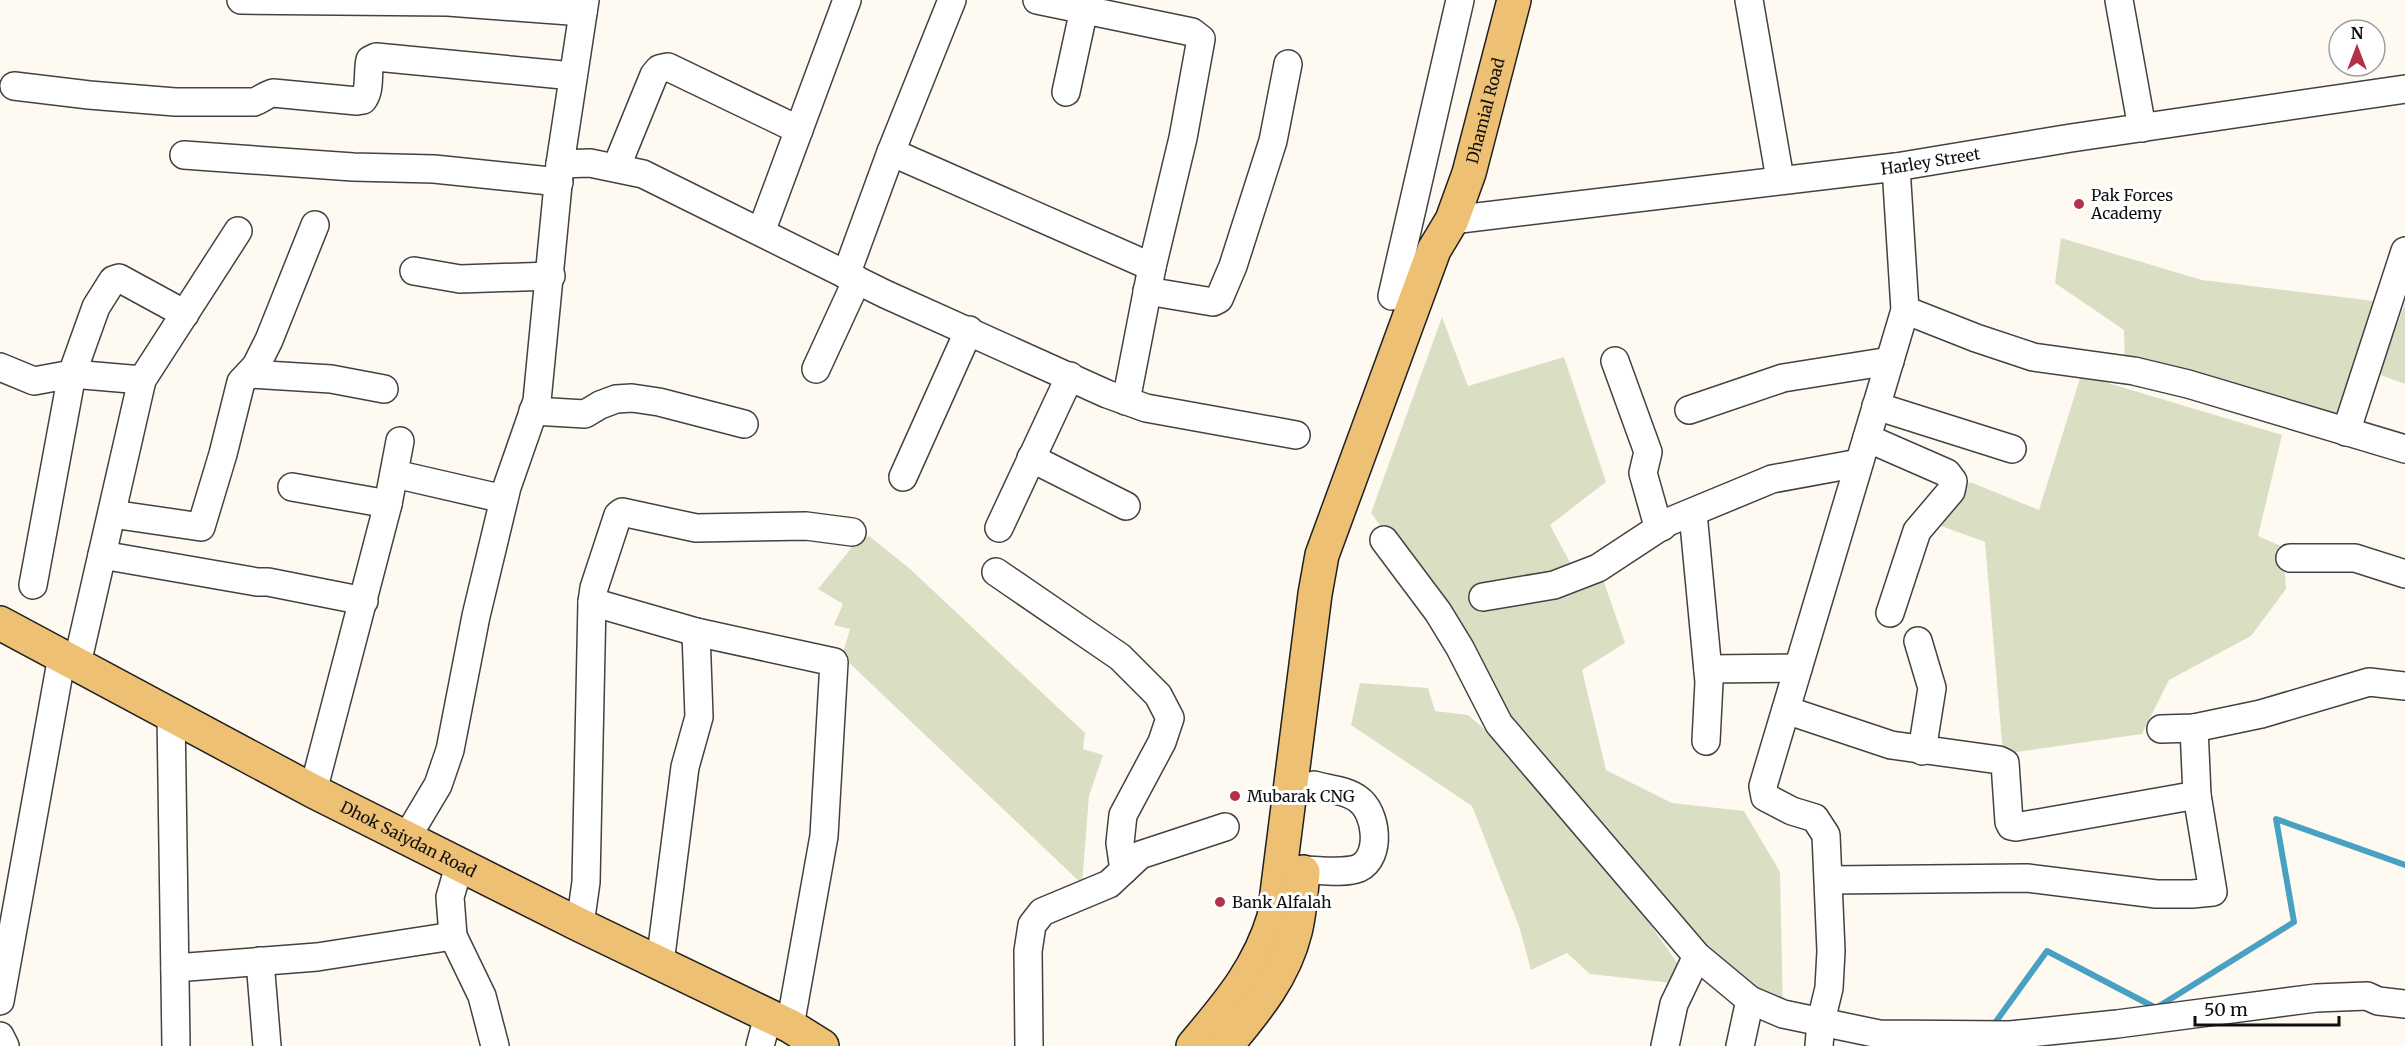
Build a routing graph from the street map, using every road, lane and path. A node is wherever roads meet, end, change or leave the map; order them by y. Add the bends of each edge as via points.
1 (241, 0) edge
2 (847, 0) edge
3 (952, 0) edge
4 (1037, 0) edge
5 (1460, 0) edge
6 (1514, 0) edge
7 (1749, 0) edge
8 (2119, 0) edge
9 (1085, 5) edge
10 (584, 6) edge
11 (1288, 64) dead end
12 (573, 76) junction
13 (14, 86) dead end
14 (2405, 89) edge
15 (1066, 92) dead end
16 (2142, 128) junction
17 (799, 130) junction
18 (891, 152) junction
19 (184, 155) dead end
20 (1896, 166) junction
21 (616, 168) junction
22 (560, 173) junction
23 (1780, 179) junction
24 (1452, 220) junction
25 (315, 225) dead end
26 (238, 231) dead end
27 (761, 232) junction
28 (2405, 251) edge
29 (414, 271) dead end
30 (550, 276) junction
31 (852, 278) junction
32 (1149, 279) junction
33 (1392, 296) dead end
34 (1905, 310) junction
35 (185, 314) junction
36 (969, 330) junction
37 (1614, 360) dead end
38 (1890, 362) junction
39 (0, 367) edge
40 (816, 369) dead end
41 (72, 374) junction
42 (249, 374) junction
43 (1070, 376) junction
44 (142, 380) junction
45 (384, 389) dead end
46 (1126, 401) junction
47 (1876, 406) junction
48 (1689, 410) dead end
49 (533, 411) junction
50 (744, 424) dead end
51 (2346, 432) junction
52 (1296, 435) dead end
53 (400, 441) dead end
54 (2012, 449) dead end
55 (2405, 449) edge
56 (1863, 450) junction
57 (1031, 458) junction
58 (394, 474) junction
59 (903, 477) dead end
60 (292, 487) dead end
61 (504, 499) junction
62 (388, 504) junction
63 (1126, 506) dead end
64 (1693, 513) junction
65 (111, 514) junction
66 (1662, 527) junction
67 (999, 528) dead end
68 (852, 532) dead end
69 (1384, 540) dead end
70 (102, 555) junction
71 (2289, 558) dead end
72 (996, 572) dead end
73 (2405, 574) edge
74 (33, 585) dead end
75 (1483, 597) dead end
76 (363, 601) junction
77 (592, 602) junction
78 (1890, 613) dead end
79 (0, 623) edge
80 (696, 632) junction
81 (1918, 640) dead end
82 (69, 660) junction
83 (1798, 668) junction
84 (1708, 669) junction
85 (2405, 686) edge
86 (1786, 710) junction
87 (171, 714) junction
88 (2194, 728) junction
89 (2161, 729) dead end
90 (1706, 741) dead end
91 (1922, 751) junction
92 (314, 791) junction
93 (2197, 795) junction
94 (1305, 799) junction
95 (1225, 828) dead end
96 (407, 837) junction
97 (460, 863) junction
98 (1124, 870) junction
99 (1304, 870) junction
100 (1829, 880) junction
101 (580, 925) junction
102 (453, 936) junction
103 (1697, 956) junction
104 (260, 961) junction
105 (660, 963) junction
106 (175, 968) junction
107 (1750, 1000) junction
108 (0, 1001) edge
109 (2405, 1004) edge
110 (773, 1029) edge
111 (1820, 1034) edge
112 (2123, 1035) edge
113 (0, 1036) edge
114 (2070, 1038) edge
115 (5, 1046) edge
116 (176, 1046) edge
117 (267, 1046) edge
118 (495, 1046) edge
119 (822, 1046) edge
120 (1029, 1046) edge
121 (1193, 1046) edge
122 (1226, 1046) edge
123 (1665, 1046) edge
124 (1740, 1046) edge

1 - 10 street
2 - 17 street
3 - 18 street
4 - 9 street
5 - 33 street
6 - 24 main road, Dhamial Road via 1469,173
7 - 23 street
8 - 16 street
9 - 15 street
9 - 32 street via 1192,32 1202,39
10 - 12 street
11 - 32 street via 1273,141 1219,300 1213,302
12 - 13 street via 376,57 370,60 366,96 357,101 273,93 254,102 175,102
12 - 22 street
14 - 16 street, Harley Street
16 - 20 street, Harley Street
17 - 21 street via 668,68 659,69
17 - 27 street
18 - 31 street
18 - 32 street
19 - 22 street via 353,167
20 - 23 street, Harley Street
20 - 34 street
21 - 22 street via 590,163
21 - 27 street via 643,174
22 - 30 street
23 - 24 street, Harley Street
24 - 94 main road, Dhamial Road via 1434,250 1322,555 1315,594
25 - 42 street via 269,340
26 - 35 street
27 - 31 street
28 - 51 street
29 - 30 street via 460,279
30 - 49 street
31 - 36 street
31 - 40 street
32 - 46 street
34 - 38 street
34 - 51 street via 2033,357 2134,371
35 - 41 street via 119,278 113,280 96,308
35 - 44 street
36 - 43 street
36 - 59 street
37 - 66 street via 1648,452 1643,473 1656,519
38 - 47 street
38 - 48 street via 1783,378
39 - 41 street via 34,381
41 - 44 street
41 - 74 street
42 - 45 street via 331,379
42 - 65 street via 241,382 201,527
43 - 46 street
43 - 57 street
44 - 65 street
46 - 52 street
47 - 54 street
47 - 56 street
49 - 50 street via 585,414 616,399 632,398
49 - 61 street
51 - 55 street
53 - 58 street
56 - 64 street via 1772,479
56 - 78 street via 1947,473 1953,481 1951,491 1917,531
56 - 83 street
57 - 63 street
57 - 67 street
58 - 61 street
58 - 62 street
60 - 62 street
61 - 96 street via 450,750 438,785
62 - 76 street
64 - 66 street
64 - 84 street
65 - 70 street
66 - 75 street via 1598,568 1565,581
68 - 77 street via 806,526 696,528 622,512
69 - 103 street via 1438,612 1499,724
70 - 76 street
70 - 82 street
71 - 73 street via 2355,558
72 - 98 street via 1120,657 1158,695 1170,718 1162,742 1123,815 1120,843
76 - 92 street
77 - 80 street
77 - 101 street via 586,882
79 - 82 main road, Dhok Saiydan Road
80 - 105 street via 699,717 685,767
80 - 110 street via 834,662 824,836
81 - 91 street via 1932,688
82 - 87 main road, Dhok Saiydan Road
82 - 108 street
83 - 84 street
83 - 86 street
84 - 90 street
85 - 88 street via 2369,682 2261,714
86 - 91 street via 1891,745
86 - 100 street via 1763,786 1765,797 1815,818 1826,834
87 - 92 main road, Dhok Saiydan Road
87 - 106 street
88 - 89 street
88 - 93 street
91 - 93 street via 2005,763 2009,822 2016,827
92 - 96 main road, Dhok Saiydan Road
93 - 100 street via 2213,892 2156,894 2027,878
94 - 99 main road
94 - 99 street via 1359,799 1371,818 1374,843 1367,863 1357,869
94 - 121 main road via 1266,944 1234,997
95 - 98 street via 1140,855
96 - 97 main road, Dhok Saiydan Road
97 - 101 main road, Dhok Saiydan Road
97 - 102 street via 450,897
98 - 120 street via 1109,884 1042,912 1032,925 1028,951
99 - 122 main road via 1287,959 1255,1012
100 - 111 street via 1829,988
101 - 105 main road, Dhok Saiydan Road
102 - 104 street via 317,957
102 - 118 street via 482,996
103 - 107 street
103 - 123 street via 1674,1004
104 - 106 street
104 - 117 street
105 - 110 main road, Dhok Saiydan Road
106 - 116 street
107 - 111 street
107 - 124 street
109 - 112 street via 2367,996 2316,998
110 - 119 main road, Dhok Saiydan Road
111 - 114 street
112 - 114 street
113 - 115 street

